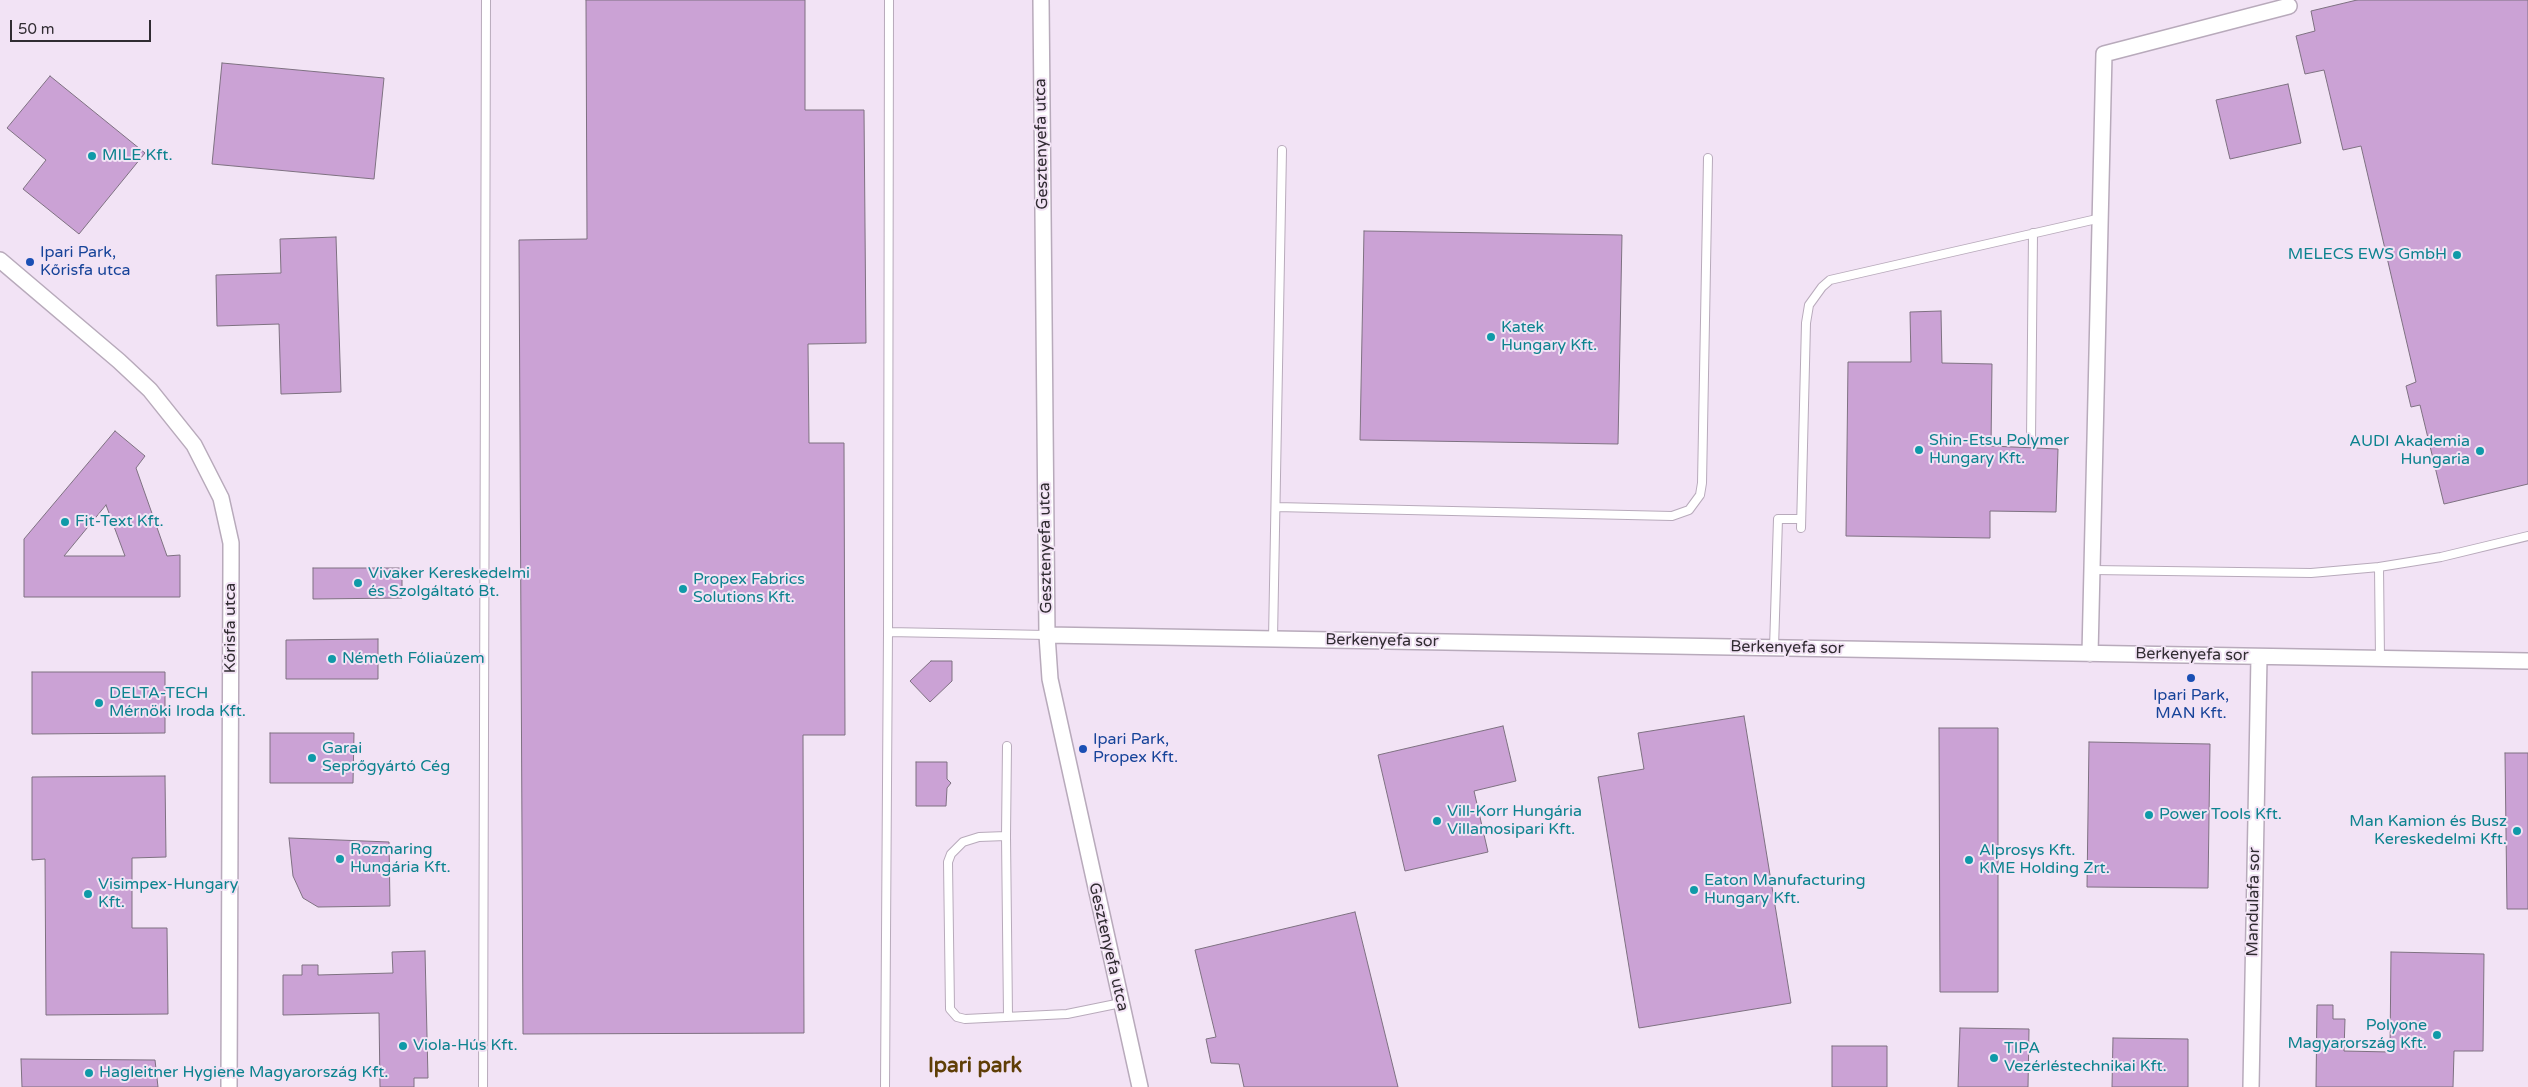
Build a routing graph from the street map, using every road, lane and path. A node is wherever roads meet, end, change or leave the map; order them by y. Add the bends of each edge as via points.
1 (486, 0) edge
2 (889, 0) edge
3 (1041, 0) edge
4 (2289, 6) dead end
5 (1282, 150) dead end
6 (1708, 158) dead end
7 (2101, 218) junction
8 (2033, 233) junction
9 (0, 260) edge
10 (2031, 440) dead end
11 (1276, 507) junction
12 (1802, 519) junction
13 (1801, 528) dead end
14 (2528, 536) edge
15 (2379, 568) junction
16 (2094, 570) junction
17 (888, 632) junction
18 (1046, 635) junction
19 (1273, 638) junction
20 (1774, 648) junction
21 (2090, 654) junction
22 (2259, 656) junction
23 (2380, 659) junction
24 (2528, 661) edge
25 (1007, 746) dead end
26 (1006, 836) junction
27 (1121, 1003) junction
28 (1008, 1016) junction
29 (229, 1087) edge
30 (484, 1087) edge
31 (885, 1087) edge
32 (1140, 1087) edge
33 (2251, 1087) edge

1 - 30 lane
2 - 17 lane
3 - 18 street, Gesztenyefa utca
4 - 7 street via 2104,54
5 - 11 lane
6 - 11 lane via 1702,483 1700,495 1689,510 1672,516
7 - 8 lane
7 - 16 street
8 - 10 lane
8 - 12 lane via 1830,280 1814,296 1806,323
9 - 29 street, Kőrisfa utca via 150,390 194,445 221,498 231,543
11 - 19 lane
12 - 13 lane
12 - 20 lane via 1778,519
14 - 15 lane
15 - 16 lane via 2311,573
15 - 23 lane
16 - 21 street
17 - 18 lane
17 - 31 lane
18 - 19 street, Berkenyefa sor
18 - 27 street, Gesztenyefa utca via 1052,688
19 - 20 street, Berkenyefa sor
20 - 21 street, Berkenyefa sor
21 - 22 street, Berkenyefa sor
22 - 23 street, Berkenyefa sor
22 - 33 street, Mandulafa sor
23 - 24 street, Berkenyefa sor
25 - 26 lane
26 - 28 lane
26 - 28 lane via 979,837 963,842 948,862 950,1010 957,1018 965,1019
27 - 28 lane via 1067,1014
27 - 32 street, Gesztenyefa utca

